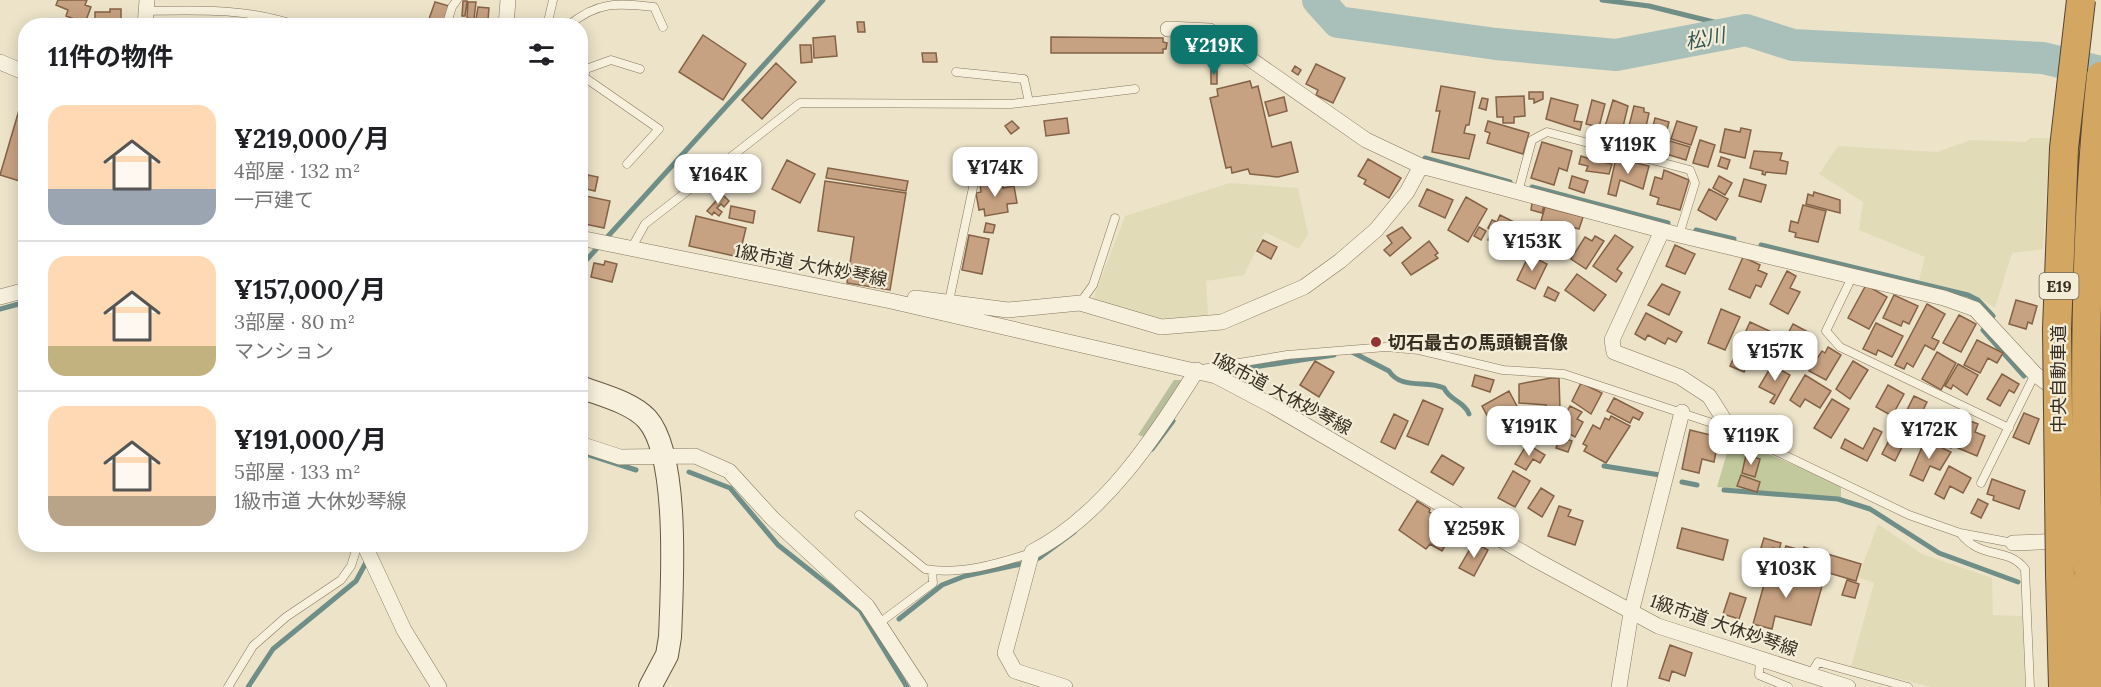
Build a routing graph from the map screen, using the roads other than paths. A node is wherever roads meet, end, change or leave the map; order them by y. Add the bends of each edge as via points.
1 (457, 0) edge
2 (508, 0) edge
3 (553, 0) edge
4 (2081, 0) edge
5 (146, 10) edge
6 (272, 18) edge
7 (449, 18) edge
8 (507, 18) edge
9 (549, 18) edge
10 (577, 18) edge
11 (663, 27) dead end
12 (1168, 29) dead end
13 (0, 62) edge
14 (588, 66) edge
15 (640, 69) dead end
16 (18, 70) edge
17 (956, 72) dead end
18 (2101, 76) edge
19 (588, 80) edge
20 (1135, 89) dead end
21 (1029, 102) junction
22 (627, 164) dead end
23 (1421, 166) junction
24 (975, 178) dead end
25 (1518, 192) junction
26 (1115, 218) dead end
27 (1662, 231) junction
28 (1679, 235) junction
29 (588, 239) edge
30 (625, 247) junction
31 (1853, 275) junction
32 (18, 292) edge
33 (0, 297) edge
34 (891, 301) junction
35 (949, 301) junction
36 (1080, 303) junction
37 (1197, 370) junction
38 (2035, 374) junction
39 (588, 390) edge
40 (1682, 412) junction
41 (2101, 422) edge
42 (2008, 428) junction
43 (1730, 429) junction
44 (588, 447) edge
45 (665, 458) junction
46 (1981, 483) dead end
47 (859, 515) dead end
48 (1960, 533) junction
49 (2101, 540) edge
50 (2013, 543) joint
51 (359, 552) edge
52 (366, 552) edge
53 (1032, 552) junction
54 (932, 571) junction
55 (1631, 613) junction
56 (878, 624) junction
57 (1760, 659) junction
58 (1015, 671) junction
59 (1810, 675) junction
60 (228, 687) edge
61 (439, 687) edge
62 (650, 687) edge
63 (920, 687) edge
64 (1012, 687) edge
65 (1065, 687) edge
66 (1618, 687) edge
67 (1788, 687) edge
68 (1848, 687) edge
69 (1908, 687) edge
70 (2030, 687) edge
71 (2063, 687) edge
72 (2090, 687) edge

1 - 7 lane
2 - 8 street
3 - 9 lane
4 - 71 highway, 中央自動車道 / E19, bridge via 2063,159 2057,328
5 - 6 lane via 216,10
10 - 11 lane via 583,12 612,3 654,7
12 - 23 street via 1210,32 1366,140
13 - 16 street
14 - 15 lane via 611,60
17 - 21 lane via 1024,79
18 - 72 highway, 中央自動車道 / E19, bridge via 2092,160 2084,339
19 - 22 lane via 659,129
20 - 21 lane
21 - 30 lane via 800,103 645,224
23 - 25 street
23 - 36 street via 1407,192 1376,230 1304,287 1280,299 1222,322 1161,327
24 - 35 lane
25 - 27 street
25 - 28 lane via 1532,140 1547,132 1690,170 1695,183
26 - 36 lane via 1093,285
27 - 28 street
27 - 43 street via 1612,340 1614,352 1690,383 1709,396
28 - 31 street
29 - 30 street, 1級市道 大休妙琴線
30 - 34 street, 1級市道 大休妙琴線
31 - 38 street via 1975,309
31 - 42 lane via 1826,331 1840,347
32 - 33 street
34 - 35 street via 914,297
34 - 37 street, 1級市道 大休妙琴線
35 - 36 street via 1008,310
37 - 40 lane via 1287,355 1386,346 1503,370 1564,374
37 - 53 street via 1155,437 1077,524
37 - 55 street, 1級市道 大休妙琴線 via 1271,405
38 - 41 street
38 - 42 lane
39 - 45 street via 628,406 646,418
40 - 43 lane
40 - 55 street
42 - 46 lane
43 - 48 lane via 1909,515
44 - 45 street via 620,457
45 - 56 street via 695,456 729,471 772,518 867,606
45 - 62 street via 671,522 670,637 667,655
47 - 54 lane
48 - 50 lane
48 - 70 lane via 1976,549 2013,558 2025,569
49 - 50 street
51 - 60 lane via 341,580 286,617 252,646
52 - 61 street via 404,630
53 - 54 lane via 998,564
53 - 58 street via 1005,653
54 - 56 lane via 933,583
55 - 57 street, 1級市道 大休妙琴線 via 1658,626
55 - 66 street
56 - 63 street
57 - 59 street, 1級市道 大休妙琴線
57 - 67 lane via 1759,675
58 - 64 street
58 - 65 street
59 - 68 street, 1級市道 大休妙琴線
59 - 69 lane via 1818,662

